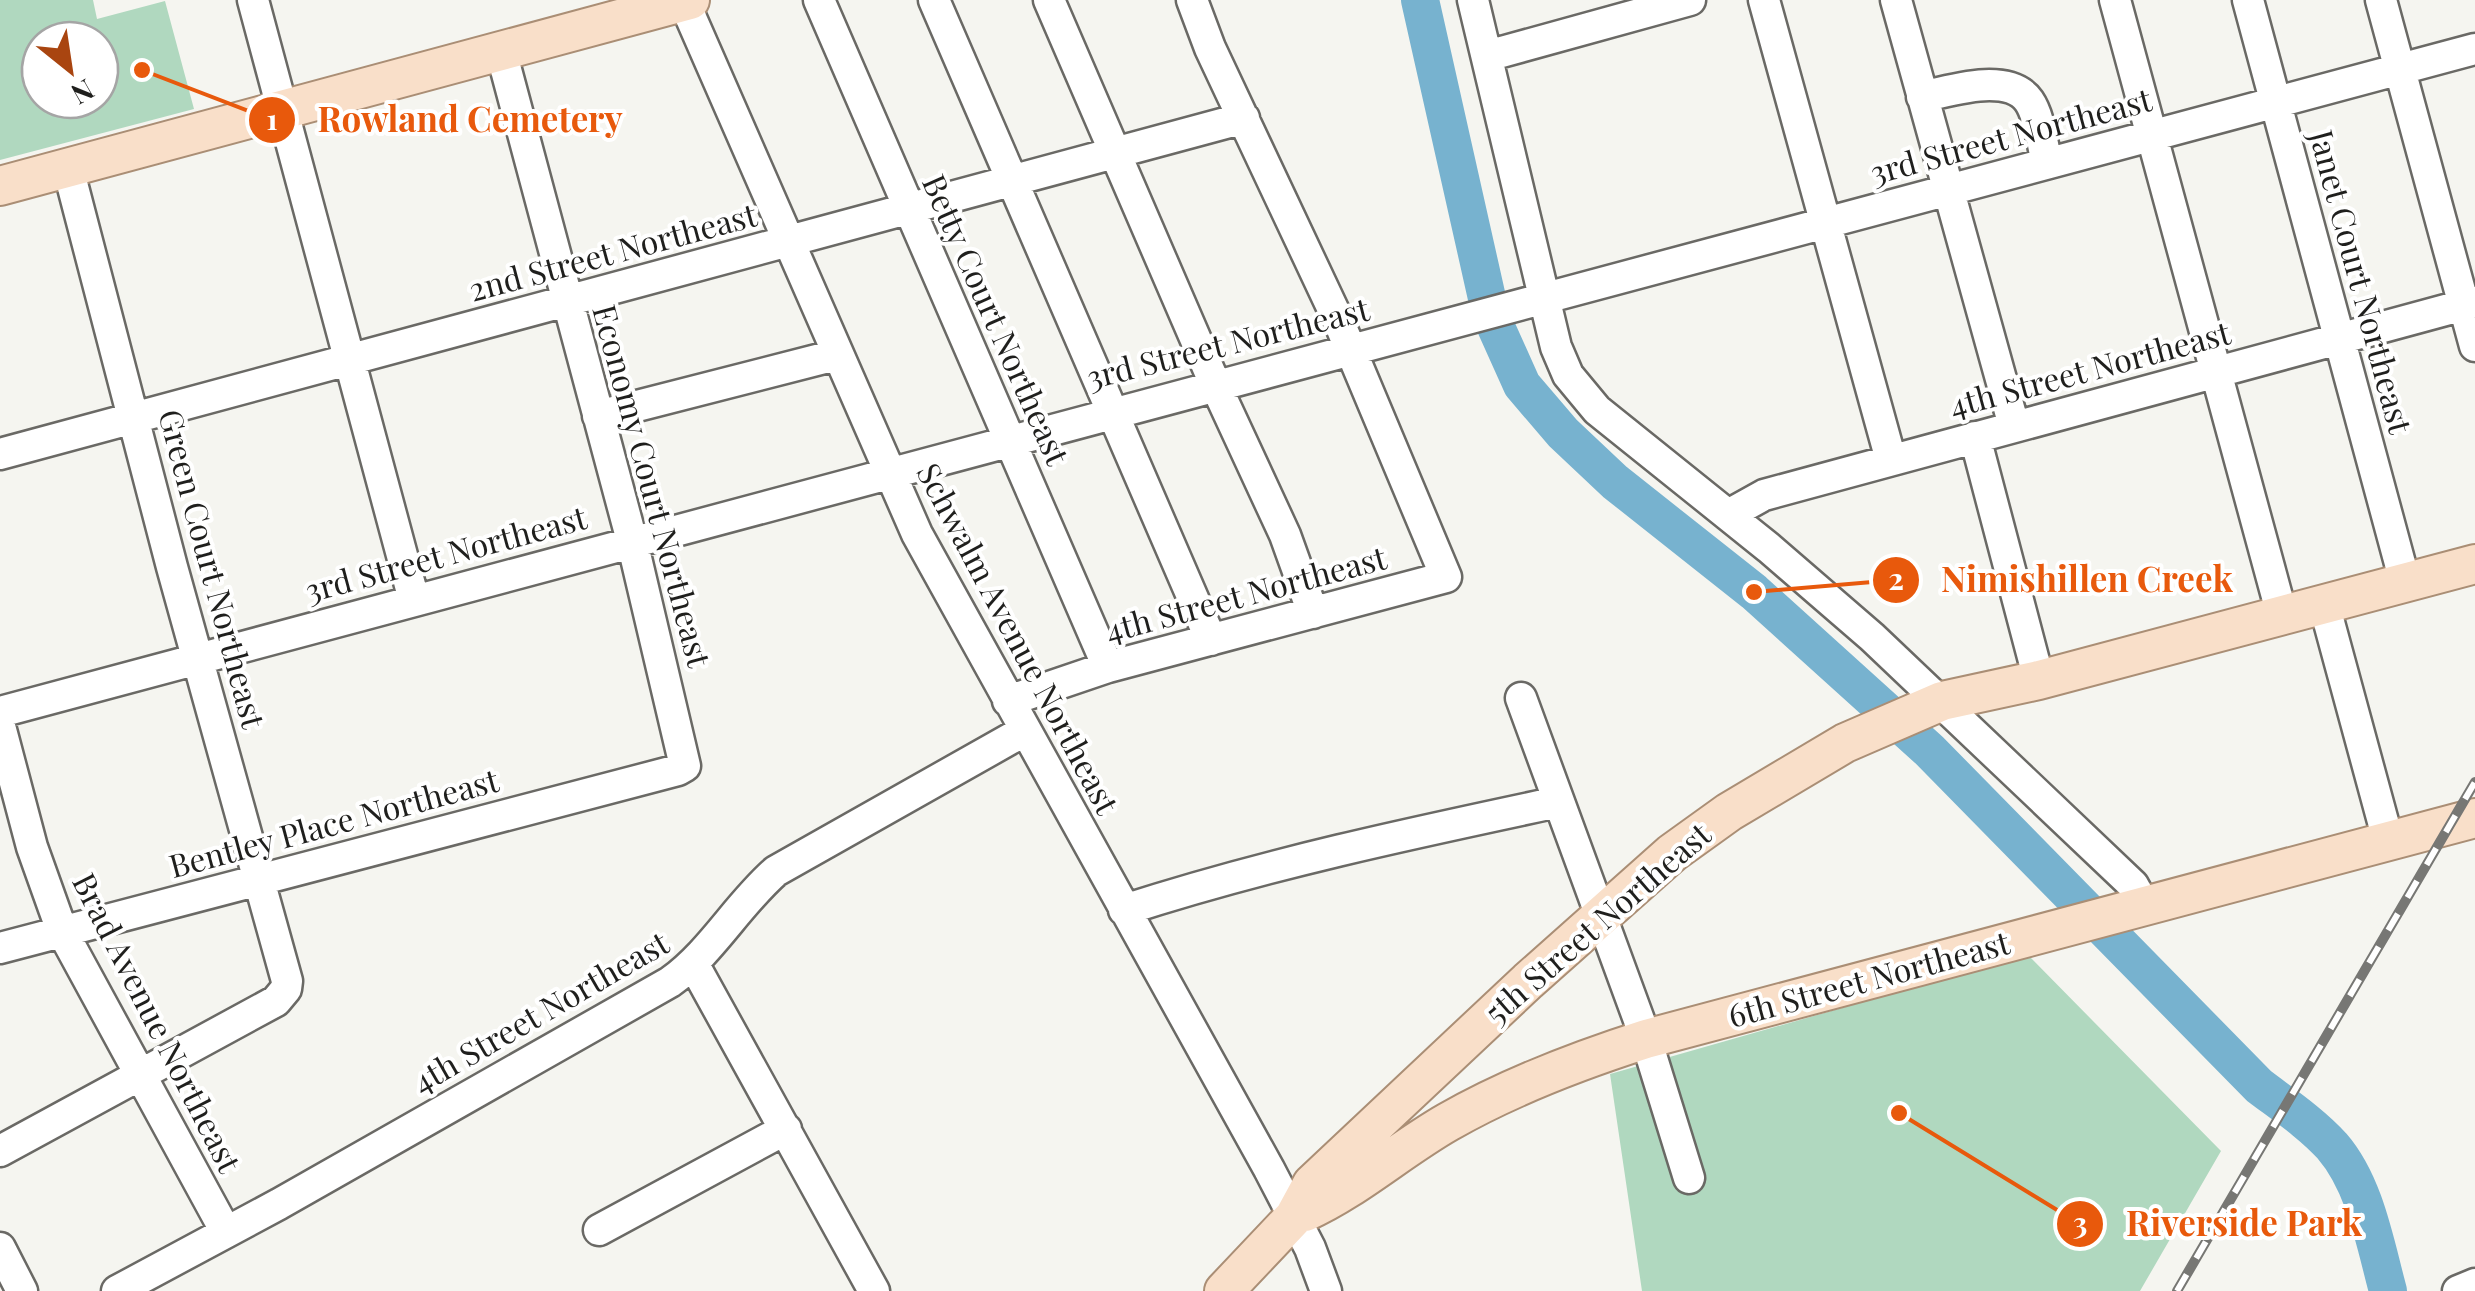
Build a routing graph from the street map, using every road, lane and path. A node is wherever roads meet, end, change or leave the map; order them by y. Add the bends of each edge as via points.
1 (254, 0) edge
2 (819, 0) edge
3 (934, 0) edge
4 (1049, 0) edge
5 (1192, 0) edge
6 (1473, 0) edge
7 (1690, 0) edge
8 (1764, 0) edge
9 (1896, 0) edge
10 (2115, 0) edge
11 (2248, 0) edge
12 (2381, 0) edge
13 (687, 1) edge
14 (2475, 49) edge
15 (501, 51) junction
16 (1487, 56) junction
17 (2400, 69) junction
18 (1922, 96) junction
19 (2276, 102) junction
20 (283, 109) junction
21 (1244, 118) junction
22 (2151, 135) junction
23 (1114, 152) junction
24 (2048, 162) junction
25 (68, 168) junction
26 (1012, 181) junction
27 (0, 186) edge
28 (1948, 189) junction
29 (909, 209) junction
30 (1826, 223) junction
31 (788, 243) junction
32 (1537, 300) junction
33 (566, 302) junction
34 (2470, 304) edge
35 (2340, 340) junction
36 (2475, 346) edge
37 (1350, 350) junction
38 (836, 355) junction
39 (352, 359) junction
40 (2215, 372) junction
41 (1215, 384) junction
42 (1112, 410) junction
43 (598, 416) junction
44 (134, 418) junction
45 (2014, 426) junction
46 (1974, 437) junction
47 (1009, 438) junction
48 (0, 454) edge
49 (1891, 460) junction
50 (888, 471) junction
51 (1728, 515) junction
52 (632, 541) junction
53 (2475, 564) edge
54 (2405, 582) junction
55 (414, 600) junction
56 (2324, 604) junction
57 (1313, 613) junction
58 (2282, 615) junction
59 (1211, 640) junction
60 (198, 658) junction
61 (1108, 668) junction
62 (2039, 680) junction
63 (1521, 698) dead end
64 (1008, 700) junction
65 (1933, 704) junction
66 (0, 712) edge
67 (0, 726) edge
68 (1024, 731) junction
69 (685, 766) joint
70 (1558, 802) junction
71 (2475, 818) edge
72 (2388, 840) junction
73 (261, 880) junction
74 (2138, 907) junction
75 (1124, 910) junction
76 (1600, 917) junction
77 (62, 932) junction
78 (0, 948) edge
79 (694, 965) junction
80 (1646, 1039) junction
81 (139, 1074) junction
82 (786, 1129) junction
83 (0, 1151) edge
84 (1689, 1178) dead end
85 (1294, 1217) junction
86 (599, 1230) dead end
87 (226, 1232) junction
88 (0, 1248) edge
89 (2475, 1284) edge
90 (22, 1291) edge
91 (117, 1291) edge
92 (874, 1291) edge
93 (1224, 1291) edge
94 (1326, 1291) edge
95 (2458, 1291) edge

1 - 20 street
2 - 29 street, Betty Court Northeast
3 - 26 street
4 - 23 street
5 - 21 street
6 - 16 street
7 - 16 street
8 - 30 street
9 - 18 street
10 - 22 street
11 - 19 street, Janet Court Northeast
12 - 17 street
13 - 15 main road
13 - 31 street, Schwalm Avenue Northeast
14 - 17 street, 3rd Street Northeast
15 - 20 main road
15 - 33 street, Economy Court Northeast
16 - 32 street
17 - 19 street, 3rd Street Northeast
17 - 34 street
18 - 24 street via 2001,86 2020,92 2033,109
18 - 28 street
19 - 22 street, 3rd Street Northeast
19 - 35 street, Janet Court Northeast
20 - 25 main road
20 - 39 street
21 - 23 street, 2nd Street Northeast
21 - 37 street
22 - 24 street, 3rd Street Northeast
22 - 40 street
23 - 26 street, 2nd Street Northeast
23 - 41 street
24 - 28 street, 3rd Street Northeast
25 - 27 main road
25 - 44 street, Green Court Northeast
26 - 29 street, 2nd Street Northeast
26 - 42 street
28 - 30 street, 3rd Street Northeast
28 - 45 street
29 - 31 street, 2nd Street Northeast
29 - 47 street, Betty Court Northeast
30 - 32 street, 3rd Street Northeast
30 - 49 street
31 - 33 street, 2nd Street Northeast
31 - 38 street, Schwalm Avenue Northeast
32 - 37 street, 3rd Street Northeast
32 - 51 street via 1561,361 1586,399
33 - 39 street, 2nd Street Northeast
33 - 43 street, Economy Court Northeast
34 - 35 street, 4th Street Northeast
34 - 36 street
35 - 40 street, 4th Street Northeast
35 - 54 street, Janet Court Northeast
37 - 41 street, 3rd Street Northeast
37 - 57 street, 4th Street Northeast via 1446,577
38 - 43 street
38 - 50 street, Schwalm Avenue Northeast
39 - 44 street, 2nd Street Northeast
39 - 55 street
40 - 45 street, 4th Street Northeast
40 - 58 street
41 - 42 street, 3rd Street Northeast
41 - 57 street
42 - 47 street, 3rd Street Northeast
42 - 59 street
43 - 52 street, Economy Court Northeast
44 - 48 street, 2nd Street Northeast
44 - 60 street, Green Court Northeast
45 - 46 street, 4th Street Northeast
46 - 49 street, 4th Street Northeast
46 - 62 street
47 - 50 street, 3rd Street Northeast
47 - 61 street, Betty Court Northeast
49 - 51 street, 4th Street Northeast via 1764,495
50 - 52 street, 3rd Street Northeast
50 - 64 street, Schwalm Avenue Northeast
51 - 65 street via 1872,637
52 - 55 street, 3rd Street Northeast
52 - 69 street, Economy Court Northeast
53 - 54 main road, 5th Street Northeast
54 - 56 main road, 5th Street Northeast
55 - 60 street, 3rd Street Northeast
56 - 58 main road, 5th Street Northeast
56 - 72 street
57 - 59 street, 4th Street Northeast
58 - 62 main road, 5th Street Northeast
59 - 61 street, 4th Street Northeast
60 - 66 street, 3rd Street Northeast
60 - 73 street, Green Court Northeast
61 - 64 street, 4th Street Northeast
62 - 65 main road, 5th Street Northeast
63 - 70 street
64 - 68 street, Schwalm Avenue Northeast
65 - 74 street via 2133,884
65 - 76 main road, 5th Street Northeast via 1845,743 1703,830
67 - 77 street, Brad Avenue Northeast
68 - 75 street, Schwalm Avenue Northeast
68 - 79 street, 4th Street Northeast via 776,871
69 - 73 street, Bentley Place Northeast
70 - 75 street via 1348,847
70 - 76 street
71 - 72 main road, 6th Street Northeast
72 - 74 main road, 6th Street Northeast
73 - 77 street, Bentley Place Northeast
73 - 81 street, Green Court Northeast via 286,989 276,1001
74 - 80 main road, 6th Street Northeast
75 - 85 street, Schwalm Avenue Northeast
76 - 80 street
76 - 85 main road, 5th Street Northeast via 1312,1184
77 - 78 street, Bentley Place Northeast
77 - 81 street, Brad Avenue Northeast
79 - 82 street
79 - 87 street, 4th Street Northeast
80 - 84 street
80 - 85 main road, 6th Street Northeast via 1490,1099
81 - 83 street
81 - 87 street, Brad Avenue Northeast
82 - 86 street
82 - 92 street
85 - 93 main road
85 - 94 street, Schwalm Avenue Northeast
87 - 91 street, 4th Street Northeast
88 - 90 street
89 - 95 street

